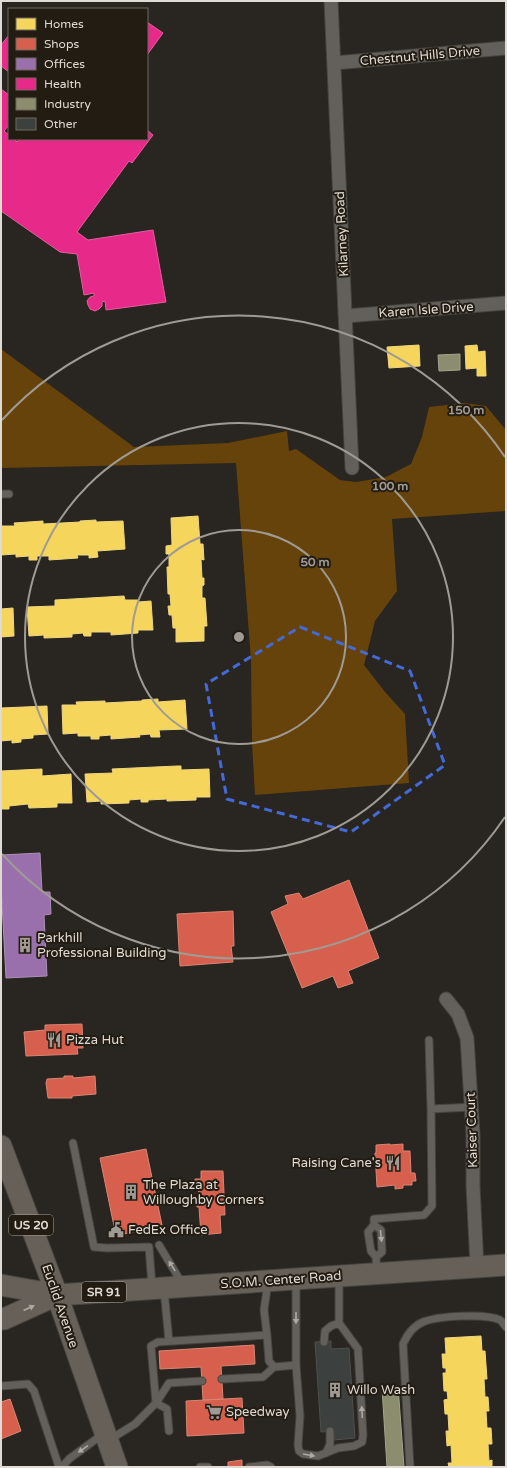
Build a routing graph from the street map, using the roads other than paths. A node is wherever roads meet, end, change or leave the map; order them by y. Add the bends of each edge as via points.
1 (331, 1) edge
2 (506, 48) edge
3 (334, 63) junction
4 (506, 303) edge
5 (346, 316) junction
6 (352, 468) dead end
7 (1, 494) edge
8 (9, 494) dead end
9 (446, 999) dead end
10 (429, 1040) dead end
11 (472, 1107) junction
12 (431, 1109) junction
13 (73, 1143) dead end
14 (1, 1146) edge
15 (374, 1225) junction
16 (159, 1245) dead end
17 (377, 1265) junction
18 (506, 1265) edge
19 (477, 1267) junction
20 (339, 1277) junction
21 (296, 1279) junction
22 (268, 1281) junction
23 (1, 1285) edge
24 (185, 1287) junction
25 (158, 1288) junction
26 (57, 1295) junction
27 (1, 1319) edge
28 (339, 1323) junction
29 (506, 1327) edge
30 (267, 1335) junction
31 (169, 1342) junction
32 (324, 1342) dead end
33 (296, 1365) junction
34 (274, 1367) junction
35 (222, 1379) dead end
36 (202, 1381) dead end
37 (1, 1386) edge
38 (156, 1403) junction
39 (169, 1431) dead end
40 (330, 1431) dead end
41 (106, 1437) junction
42 (326, 1453) junction
43 (59, 1467) edge
44 (62, 1467) edge
45 (117, 1467) edge
46 (200, 1467) edge
47 (208, 1467) edge
48 (250, 1467) edge
49 (271, 1467) edge
50 (410, 1467) edge

1 - 3 street, Kilarney Road
2 - 3 street, Chestnut Hills Drive
3 - 5 street, Kilarney Road
4 - 5 street, Karen Isle Drive
5 - 6 street, Kilarney Road
7 - 8 lane
9 - 11 street, Kaiser Court via 458,1014 468,1038
10 - 12 lane
11 - 12 lane
11 - 19 street, Kaiser Court
12 - 15 lane via 432,1206 424,1215 374,1219
13 - 25 lane via 94,1246 149,1247
14 - 26 main road, Euclid Avenue / US 20
15 - 17 lane via 368,1232 371,1252
15 -> 17 lane via 381,1230 382,1252
24 -> 16 lane
17 - 19 main road, S.O.M. Center Road / SR 91
17 - 20 main road, S.O.M. Center Road / SR 91
18 - 19 main road, S.O.M. Center Road / SR 91
20 - 21 main road, S.O.M. Center Road / SR 91
20 - 28 lane
21 - 22 main road, S.O.M. Center Road / SR 91
21 -> 33 lane
22 - 24 main road, S.O.M. Center Road / SR 91
22 - 30 lane via 264,1310
23 - 26 main road, S.O.M. Center Road / SR 91
24 - 25 main road, S.O.M. Center Road / SR 91
25 - 26 main road, S.O.M. Center Road / SR 91
25 - 31 lane
27 -> 26 main road, S.O.M. Center Road / SR 91
26 - 41 main road, Euclid Avenue / US 20
28 - 32 lane via 325,1331
42 -> 28 lane via 354,1446 362,1442 363,1435 358,1348
29 - 50 lane via 501,1320 474,1316 422,1322 408,1333 403,1344
30 - 31 lane
30 - 34 lane via 269,1361
31 - 38 lane via 158,1342 151,1346
33 - 34 lane
33 -> 42 lane via 300,1416 299,1451 310,1456
34 - 35 lane via 263,1377
36 - 38 lane via 169,1382
37 - 43 lane via 28,1384 34,1391
38 - 39 lane via 167,1409
38 - 41 lane via 135,1424
40 - 42 lane via 330,1444
41 -> 44 lane via 90,1444
41 - 45 main road, Euclid Avenue / US 20
46 - 47 lane
48 - 49 lane

